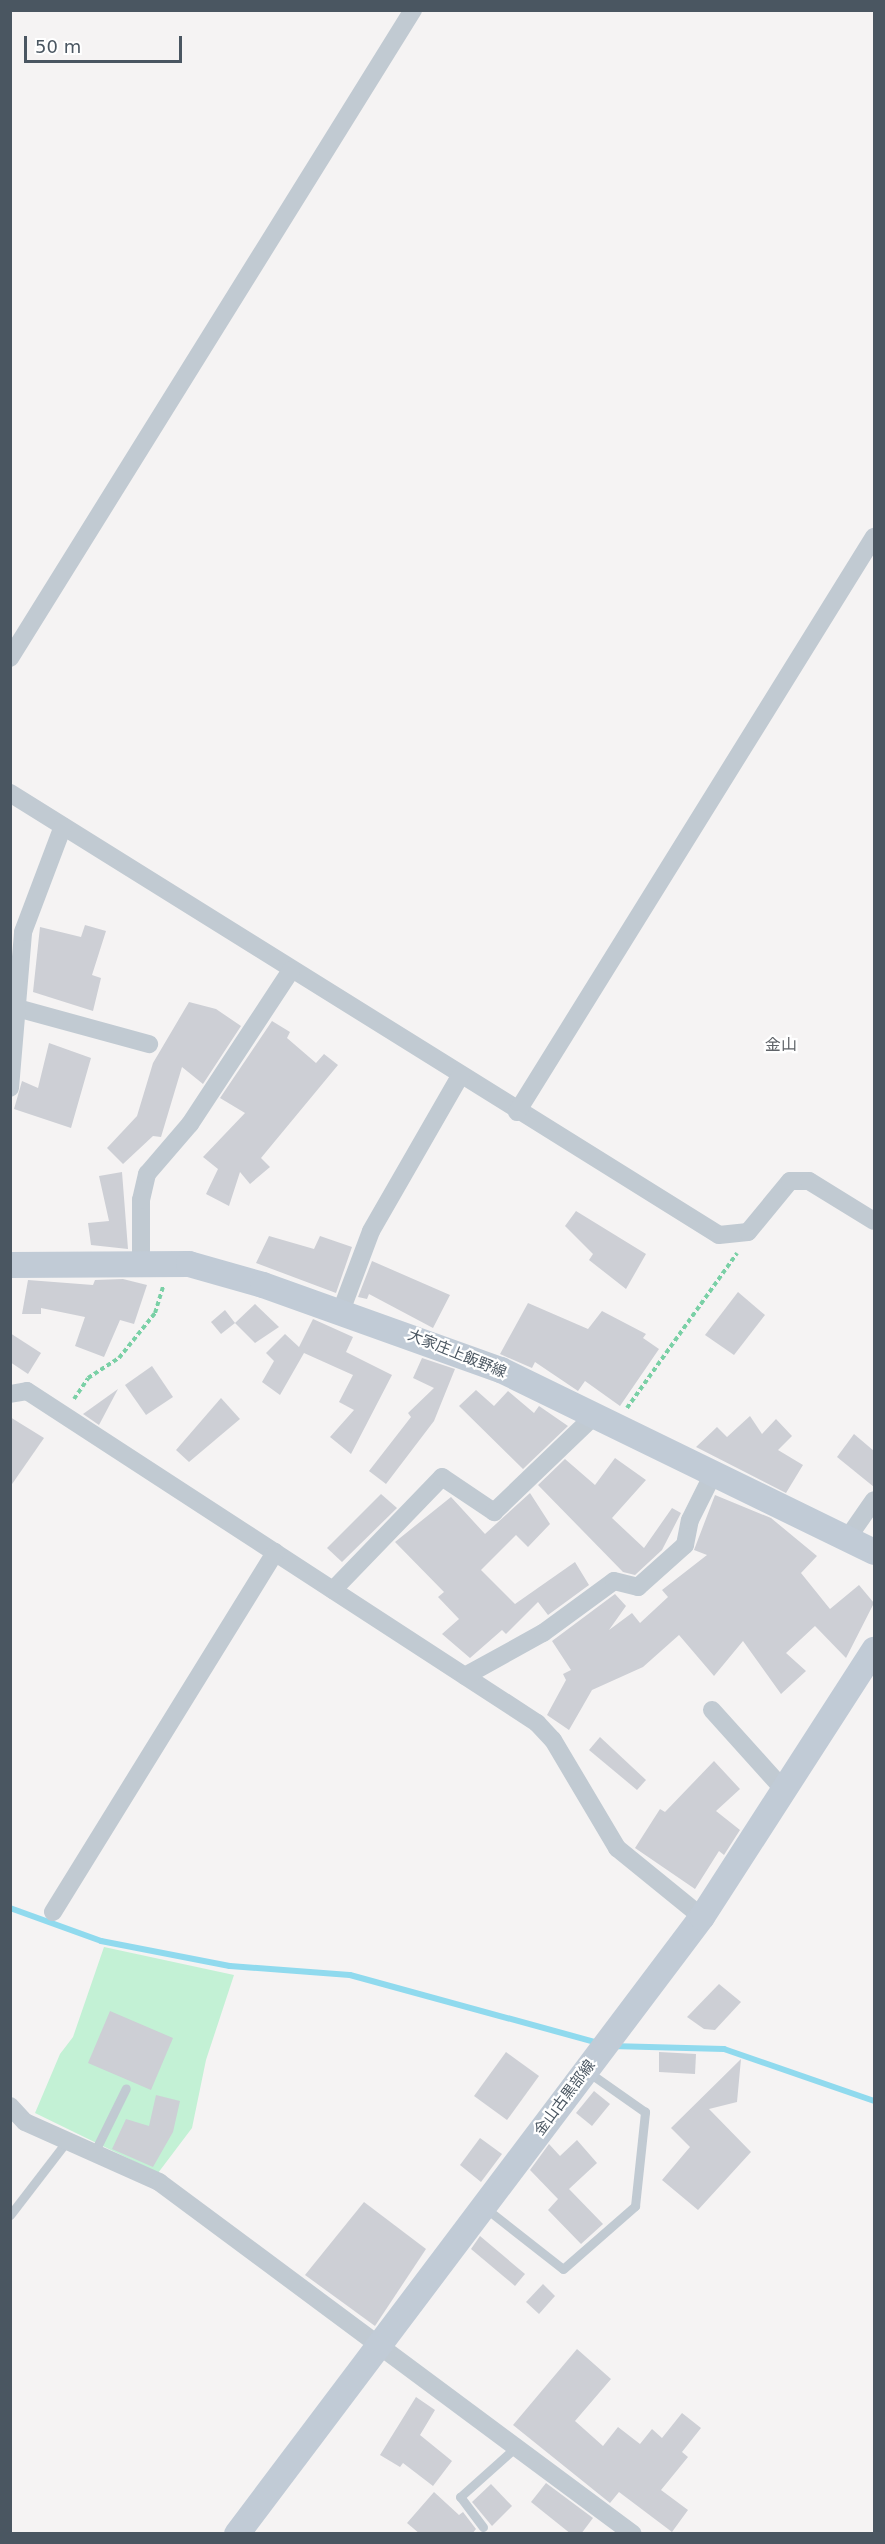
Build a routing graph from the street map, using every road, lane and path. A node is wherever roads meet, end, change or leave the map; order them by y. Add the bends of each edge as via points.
1 (413, 10) edge
2 (874, 537) edge
3 (10, 658) edge
4 (10, 793) edge
5 (63, 826) junction
6 (291, 970) junction
7 (17, 1008) junction
8 (149, 1044) dead end
9 (460, 1076) junction
10 (10, 1088) edge
11 (517, 1112) junction
12 (874, 1221) edge
13 (748, 1232) junction
14 (141, 1264) junction
15 (170, 1264) junction
16 (10, 1265) edge
17 (341, 1311) junction
18 (10, 1394) edge
19 (63, 1415) junction
20 (604, 1421) junction
21 (713, 1474) junction
22 (874, 1500) edge
23 (847, 1539) junction
24 (275, 1552) junction
25 (874, 1552) edge
26 (333, 1590) junction
27 (870, 1665) edge
28 (465, 1676) junction
29 (712, 1710) dead end
30 (785, 1791) junction
31 (53, 1912) dead end
32 (702, 1917) junction
33 (586, 2071) junction
34 (126, 2088) dead end
35 (10, 2106) edge
36 (67, 2141) junction
37 (94, 2153) junction
38 (483, 2207) junction
39 (10, 2215) edge
40 (380, 2343) junction
41 (517, 2446) junction
42 (483, 2527) dead end
43 (237, 2534) edge
44 (633, 2534) edge

1 - 3 street
2 - 11 street
4 - 5 street
5 - 6 street
5 - 7 street via 23,932
6 - 9 street
6 - 14 street via 189,1124 147,1174 141,1200
7 - 8 street
7 - 10 street
9 - 11 street
9 - 17 street via 371,1231
11 - 13 street via 719,1235
12 - 13 street via 809,1181 790,1181
13 - 20 path via 728,1271
14 - 15 main road, 大家庄上飯野線
14 - 16 main road, 大家庄上飯野線
15 - 17 main road, 大家庄上飯野線 via 189,1264
15 - 19 path via 155,1313 119,1358 88,1378
17 - 20 main road, 大家庄上飯野線 via 440,1345
18 - 19 street via 27,1391
19 - 24 street
20 - 21 main road, 大家庄上飯野線
20 - 26 street via 494,1512 442,1477
21 - 23 main road, 大家庄上飯野線
21 - 28 street via 690,1520 685,1545 638,1587 614,1581 543,1633
22 - 23 street
23 - 25 main road, 大家庄上飯野線
24 - 26 street
24 - 31 street
26 - 28 street
27 - 30 main road, 金山古黒部線
28 - 32 street via 537,1723 553,1740 617,1848
29 - 30 street
30 - 32 main road, 金山古黒部線
32 - 33 main road, 金山古黒部線
33 - 38 main road, 金山古黒部線
33 - 38 lane via 645,2112 635,2206 563,2269
34 - 37 lane
35 - 36 street via 25,2122
36 - 37 street
36 - 39 lane
37 - 40 street via 159,2182
38 - 40 main road, 金山古黒部線
40 - 41 street
40 - 43 main road, 金山古黒部線
41 - 42 lane via 460,2497
41 - 44 street

